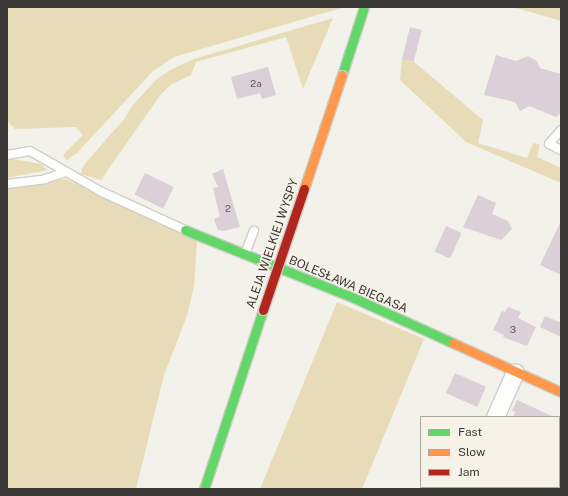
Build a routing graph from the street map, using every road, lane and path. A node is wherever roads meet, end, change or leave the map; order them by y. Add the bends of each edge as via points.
1 (364, 7) edge
2 (561, 130) edge
3 (561, 150) edge
4 (7, 155) edge
5 (65, 172) junction
6 (7, 184) edge
7 (185, 230) joint
8 (254, 231) dead end
9 (245, 255) junction
10 (515, 372) junction
11 (561, 392) edge
12 (495, 416) edge
13 (204, 489) edge

1 - 13 main road, ALEJA WIELKIEJ WYSPY, bridge
2 - 3 lane via 549,144
4 - 5 lane, BOLESŁAWA BIEGASA via 30,151
5 - 6 lane via 45,179
5 - 7 lane, BOLESŁAWA BIEGASA
7 - 9 main road, BOLESŁAWA BIEGASA
8 - 9 lane
9 - 10 main road, BOLESŁAWA BIEGASA via 354,298
10 - 11 main road, BOLESŁAWA BIEGASA
10 - 12 street

